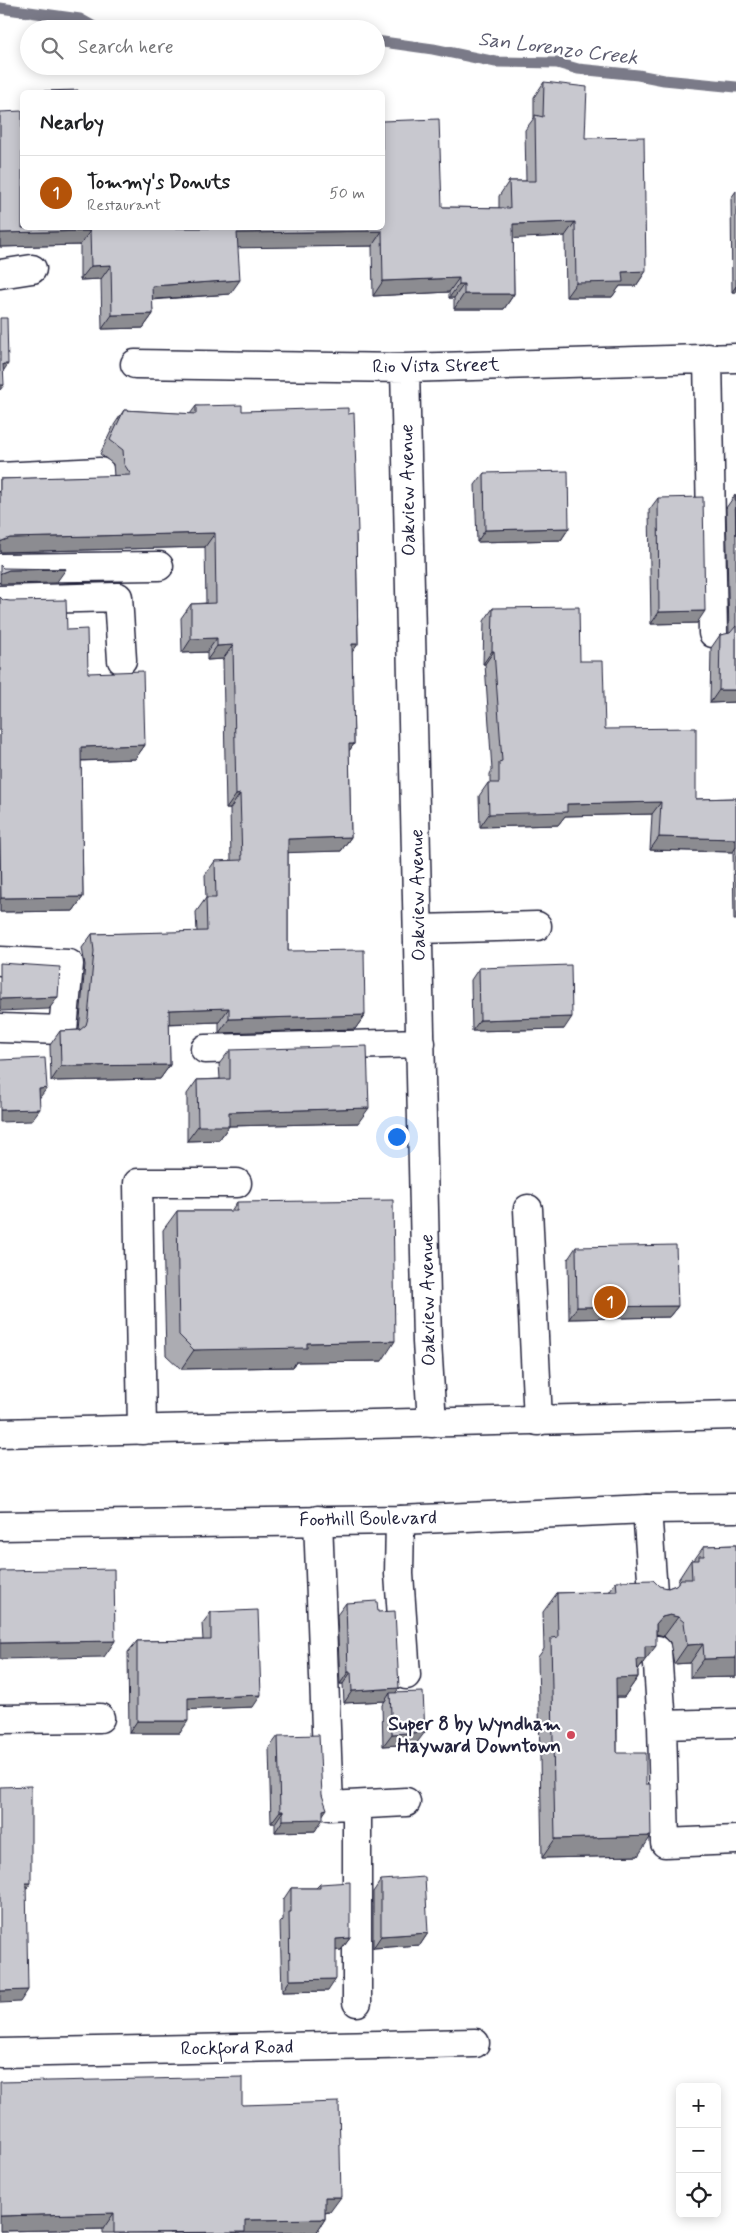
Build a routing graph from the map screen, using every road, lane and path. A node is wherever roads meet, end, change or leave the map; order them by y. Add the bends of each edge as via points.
1 (32, 269) dead end
2 (0, 274) edge
3 (708, 358) junction
4 (736, 358) edge
5 (135, 364) dead end
6 (405, 368) junction
7 (100, 472) dead end
8 (0, 477) edge
9 (159, 566) dead end
10 (0, 568) edge
11 (0, 600) edge
12 (713, 633) dead end
13 (122, 660) dead end
14 (538, 926) dead end
15 (418, 929) junction
16 (0, 961) edge
17 (0, 1028) edge
18 (421, 1043) junction
19 (205, 1049) dead end
20 (237, 1183) dead end
21 (528, 1209) dead end
22 (736, 1415) edge
23 (538, 1421) junction
24 (432, 1423) junction
25 (142, 1430) junction
26 (0, 1433) edge
27 (736, 1508) edge
28 (647, 1509) junction
29 (318, 1520) junction
30 (400, 1520) junction
31 (0, 1526) edge
32 (653, 1592) edge
33 (657, 1650) edge
34 (406, 1675) dead end
35 (100, 1718) dead end
36 (0, 1719) edge
37 (736, 1723) edge
38 (662, 1725) junction
39 (406, 1802) dead end
40 (357, 1805) junction
41 (736, 1840) edge
42 (356, 2002) dead end
43 (475, 2043) dead end
44 (0, 2053) edge

1 - 2 street
3 - 4 street, Rio Vista Street
3 - 6 street, Rio Vista Street
3 - 12 street
5 - 6 street, Rio Vista Street
6 - 15 street, Oakview Avenue
7 - 8 street
9 - 10 street
11 - 13 street via 118,597
14 - 15 street
15 - 18 street, Oakview Avenue
16 - 17 street via 69,964 63,1030
18 - 19 street
18 - 24 street, Oakview Avenue via 427,1342
20 - 25 street via 138,1183
21 - 23 street
22 - 23 street
23 - 24 street
24 - 25 street
25 - 26 street
27 - 28 street, Foothill Boulevard
28 - 30 street, Foothill Boulevard
28 - 32 street
29 - 30 street, Foothill Boulevard
29 - 31 street, Foothill Boulevard
29 - 40 street via 329,1806
30 - 34 street via 399,1574
33 - 38 street
35 - 36 street
37 - 38 street
38 - 41 street via 665,1843
39 - 40 street
40 - 42 street
43 - 44 street, Rockford Road

